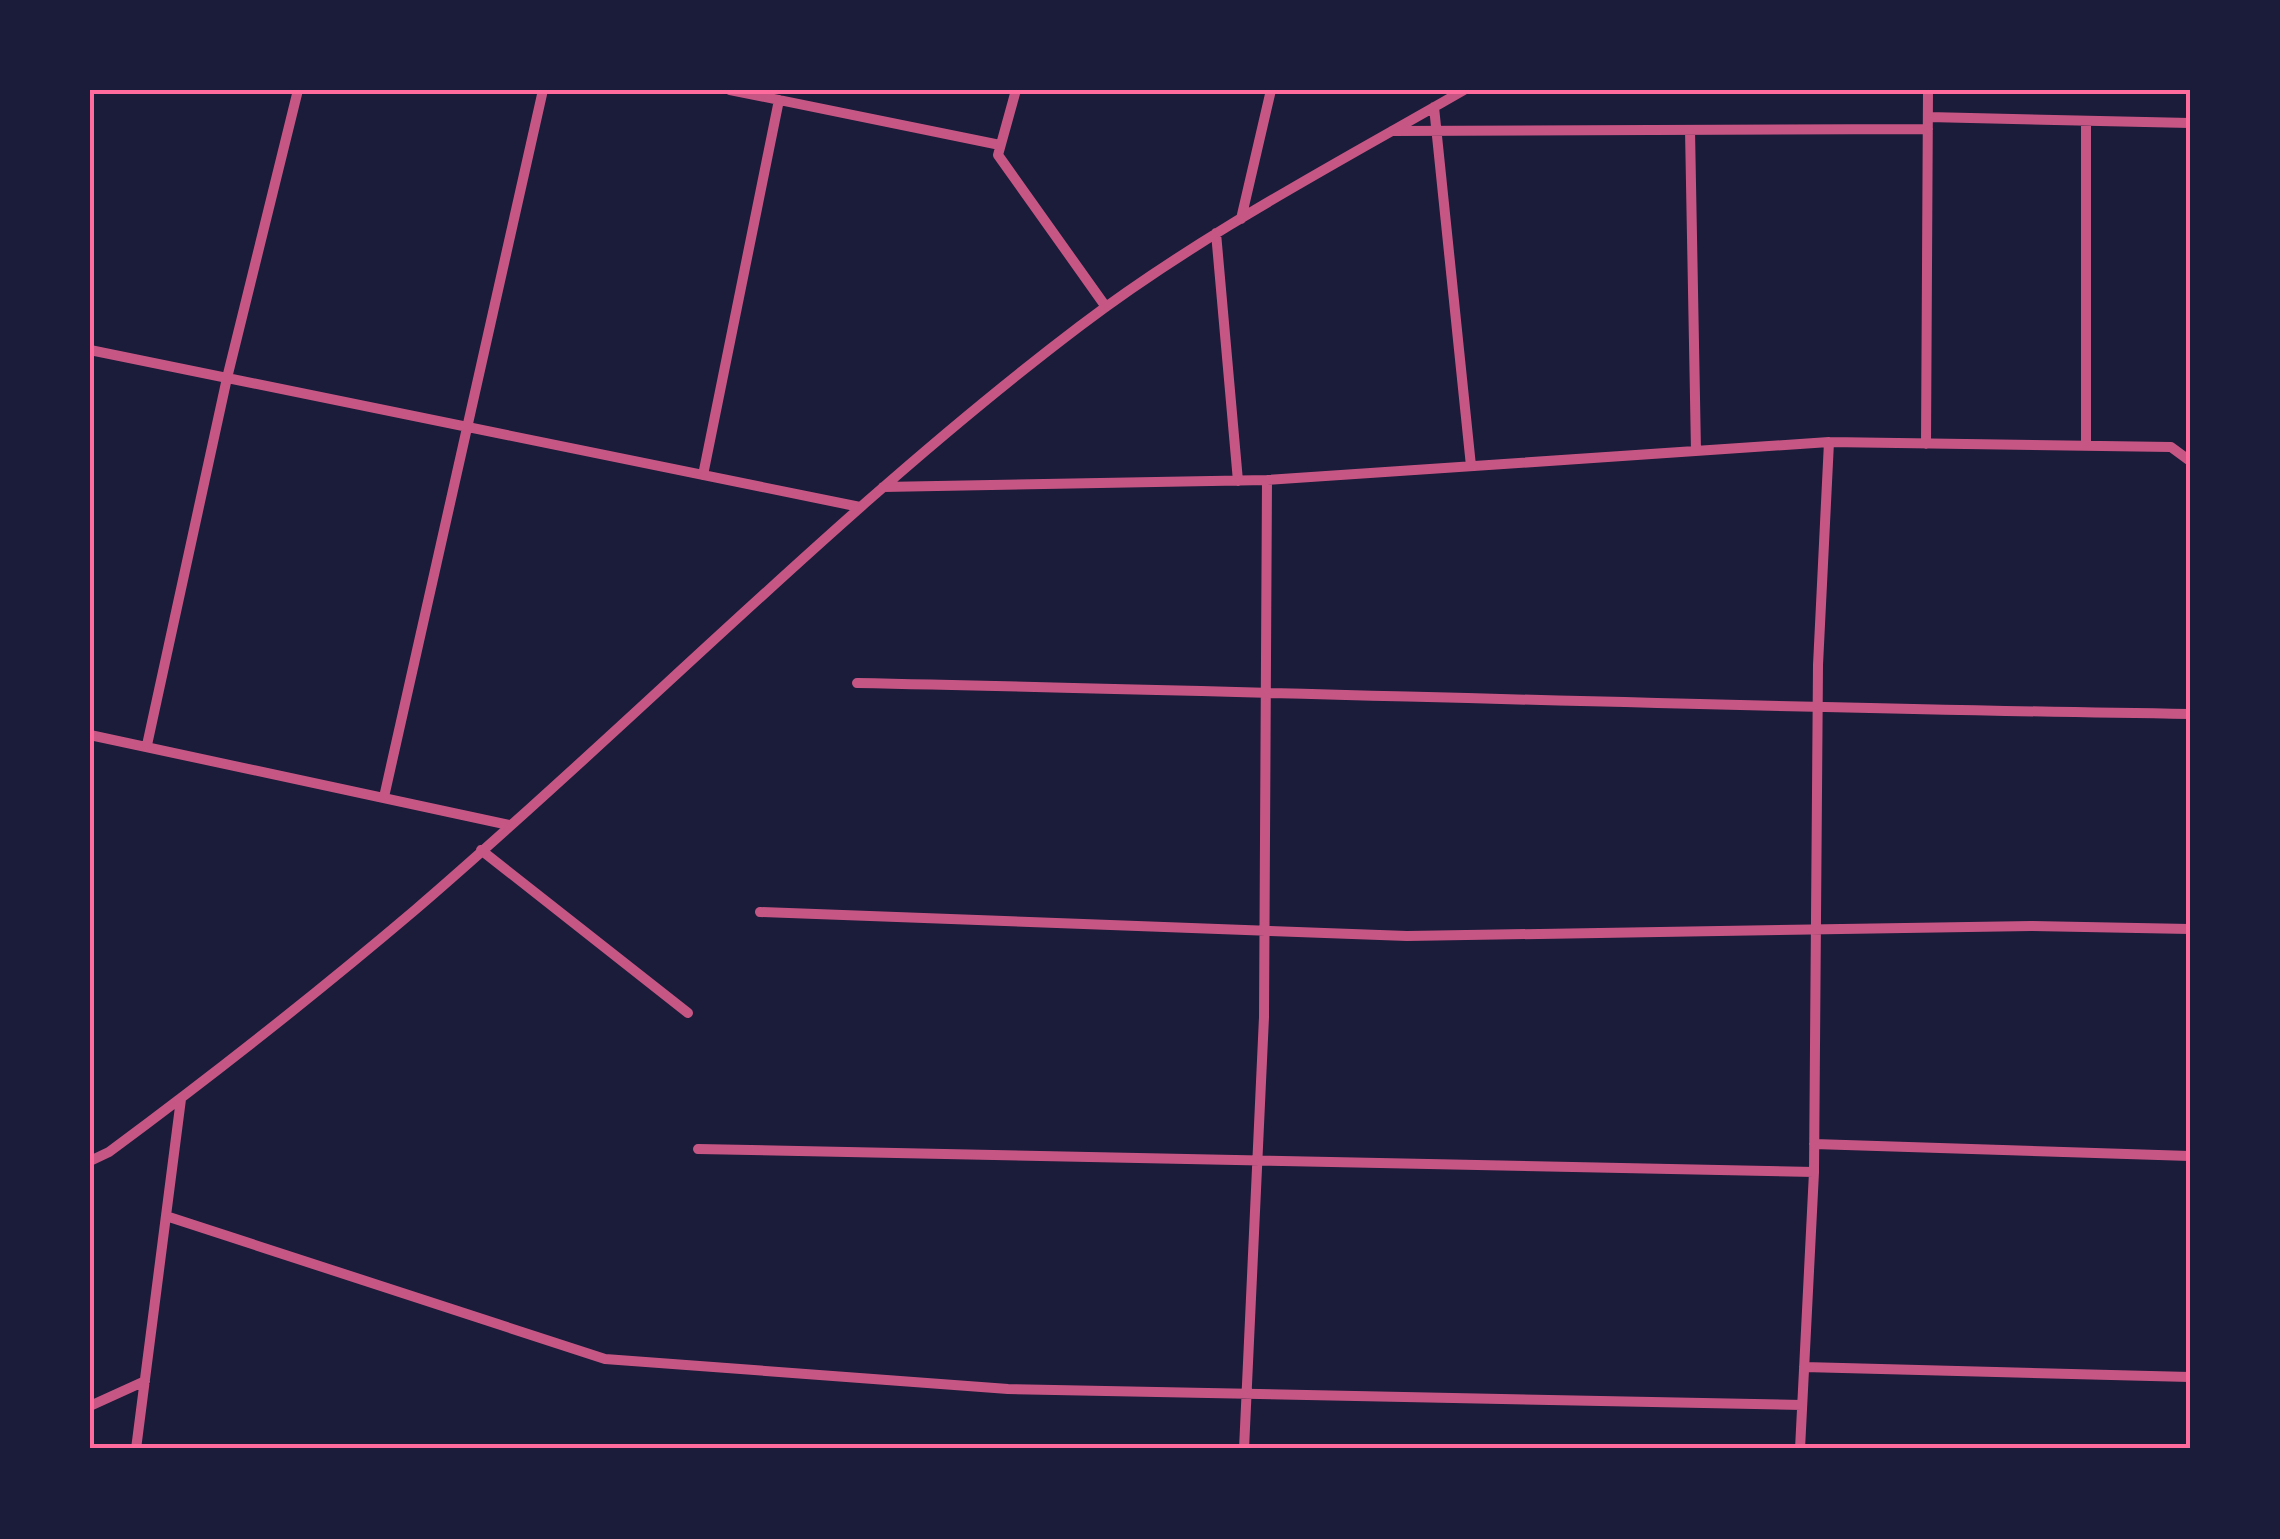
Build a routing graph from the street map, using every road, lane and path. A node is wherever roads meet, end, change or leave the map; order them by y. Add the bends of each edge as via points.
1 (298, 90) edge
2 (543, 90) edge
3 (730, 90) edge
4 (1016, 90) edge
5 (1270, 90) edge
6 (1464, 90) edge
7 (1928, 90) edge
8 (779, 100) junction
9 (1434, 107) junction
10 (2086, 120) junction
11 (1928, 123) junction
12 (2190, 123) edge
13 (1690, 130) junction
14 (1391, 132) junction
15 (1437, 132) junction
16 (1000, 146) junction
17 (1241, 219) junction
18 (1216, 233) junction
19 (1106, 307) junction
20 (90, 350) edge
21 (227, 378) junction
22 (468, 427) junction
23 (1829, 442) junction
24 (1926, 444) junction
25 (2086, 446) junction
26 (1696, 451) junction
27 (2190, 461) edge
28 (1471, 466) junction
29 (703, 475) junction
30 (1267, 480) junction
31 (1238, 481) junction
32 (882, 488) junction
33 (860, 507) junction
34 (858, 682) dead end
35 (1266, 691) junction
36 (1817, 709) junction
37 (2190, 714) edge
38 (90, 734) edge
39 (147, 744) junction
40 (384, 797) junction
41 (509, 825) junction
42 (481, 850) junction
43 (760, 912) dead end
44 (1816, 929) junction
45 (2190, 929) edge
46 (1264, 931) junction
47 (688, 1013) dead end
48 (180, 1099) junction
49 (1814, 1144) junction
50 (698, 1149) dead end
51 (2190, 1156) edge
52 (90, 1161) edge
53 (1257, 1161) junction
54 (1814, 1172) junction
55 (166, 1216) junction
56 (1804, 1367) junction
57 (2190, 1377) edge
58 (145, 1380) junction
59 (1246, 1394) junction
60 (1802, 1405) junction
61 (90, 1406) edge
62 (136, 1449) edge
63 (1244, 1449) edge
64 (1800, 1449) edge

1 - 21 street
2 - 22 street
3 - 8 street
4 - 16 street
5 - 17 street
6 - 9 street
7 - 11 street
8 - 16 street
8 - 29 street
9 - 14 street
9 - 15 street
10 - 11 street
10 - 12 street
10 - 25 street
11 - 13 street
11 - 24 street
13 - 15 street
13 - 26 street
14 - 15 street
14 - 17 street
15 - 28 street
16 - 19 street via 998,155
17 - 18 street
18 - 19 street
18 - 31 street
19 - 32 street
20 - 21 street
21 - 22 street
21 - 39 street
22 - 29 street
22 - 40 street
23 - 24 street
23 - 26 street
23 - 36 street
24 - 25 street
25 - 27 street via 2171,447
26 - 28 street
28 - 30 street
29 - 33 street
30 - 31 street
30 - 35 street
31 - 32 street
32 - 33 street
33 - 41 street
34 - 35 street
35 - 36 street
35 - 46 street
36 - 37 street
36 - 44 street
38 - 39 street
39 - 40 street
40 - 41 street
41 - 42 street
42 - 47 street
42 - 48 street
43 - 46 street
44 - 45 street
44 - 46 street via 1407,936
44 - 49 street
46 - 53 street
48 - 52 street
48 - 55 street
49 - 51 street
49 - 54 street
50 - 53 street
53 - 54 street
53 - 59 street
54 - 56 street
55 - 58 street
55 - 59 street via 604,1359 1008,1389
56 - 57 street
56 - 60 street
58 - 61 street
58 - 62 street
59 - 60 street
59 - 63 street
60 - 64 street

